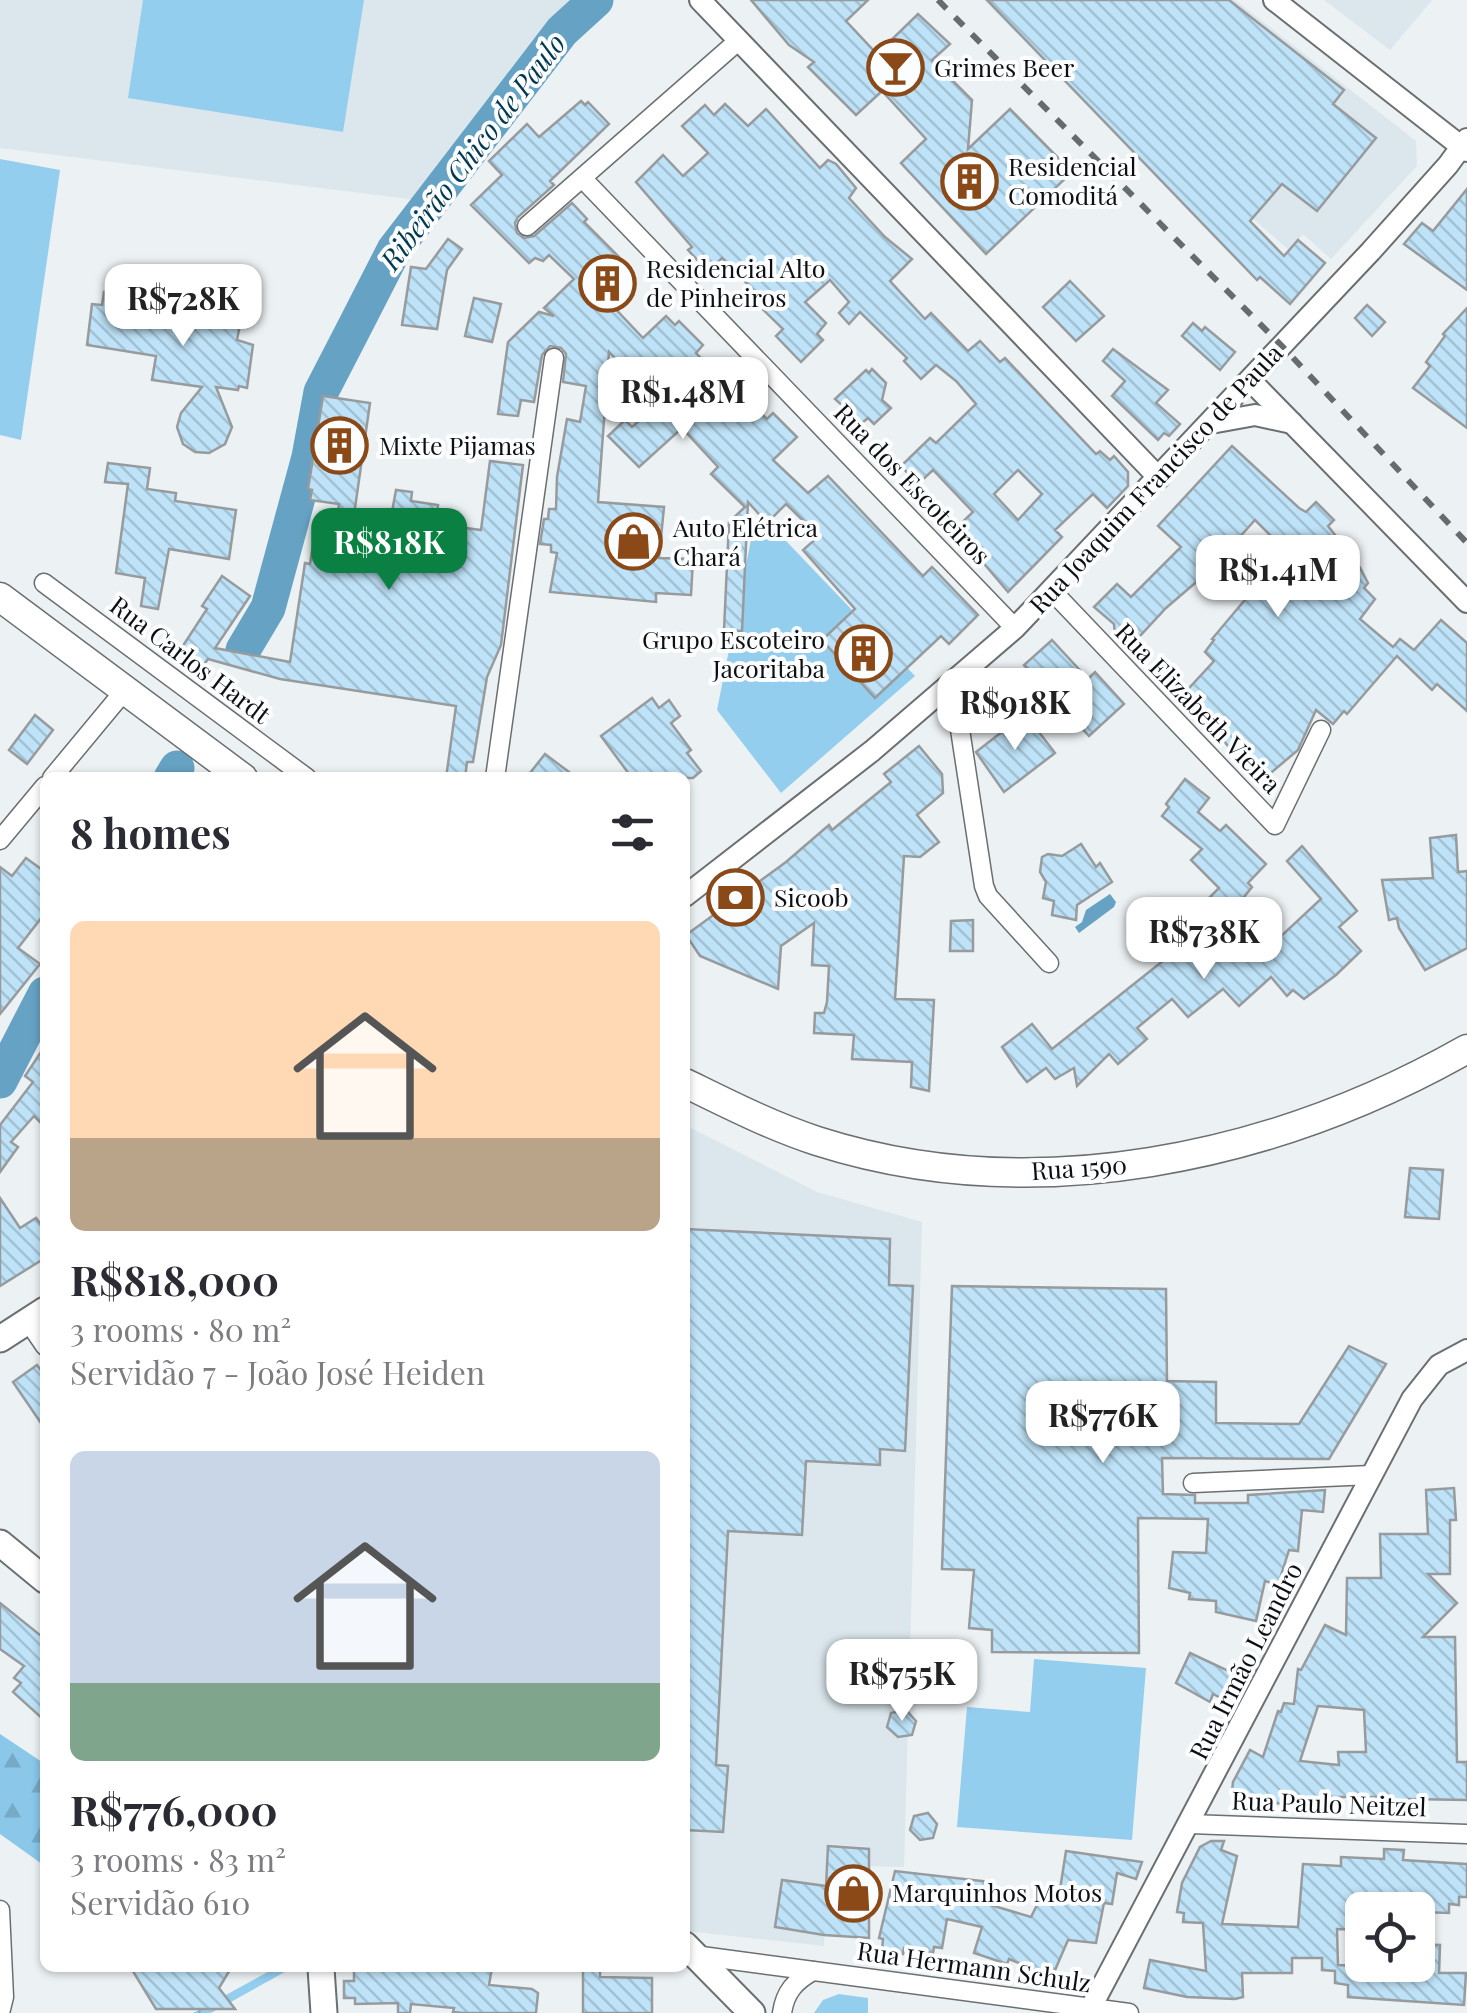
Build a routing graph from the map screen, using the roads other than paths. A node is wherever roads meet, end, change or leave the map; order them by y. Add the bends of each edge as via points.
1 (700, 0) edge
2 (1274, 0) edge
3 (738, 41) junction
4 (1465, 146) edge
5 (583, 179) junction
6 (527, 226) dead end
7 (554, 358) dead end
8 (1250, 380) junction
9 (1211, 423) junction
10 (1295, 424) junction
11 (1160, 478) junction
12 (44, 583) dead end
13 (1053, 592) junction
14 (0, 597) edge
15 (1467, 602) edge
16 (1016, 628) junction
17 (949, 686) junction
18 (125, 690) junction
19 (1321, 730) dead end
20 (57, 772) edge
21 (235, 772) edge
22 (299, 772) edge
23 (496, 772) edge
24 (40, 792) edge
25 (0, 840) edge
26 (690, 892) edge
27 (1050, 963) dead end
28 (1467, 1049) edge
29 (690, 1084) edge
30 (36, 1316) edge
31 (0, 1339) edge
32 (1467, 1349) edge
33 (1371, 1475) junction
34 (1192, 1483) dead end
35 (0, 1542) edge
36 (40, 1576) edge
37 (1190, 1824) junction
38 (1467, 1834) edge
39 (0, 1910) edge
40 (690, 1951) edge
41 (690, 1953) edge
42 (813, 1971) junction
43 (321, 1972) edge
44 (1090, 2010) edge
45 (0, 2013) edge
46 (324, 2013) edge
47 (752, 2013) edge
48 (782, 2013) edge
49 (1130, 2013) edge

1 - 3 street
2 - 4 street
3 - 5 street
3 - 11 street
4 - 8 street, Rua Joaquim Francisco de Paula
5 - 6 street
5 - 16 street, Rua dos Escoteiros
7 - 23 street
8 - 9 street, Rua Joaquim Francisco de Paula
8 - 10 street
9 - 10 street via 1255,415
9 - 11 street, Rua Joaquim Francisco de Paula
10 - 15 street
11 - 13 street, Rua Joaquim Francisco de Paula
12 - 22 street, Rua Carlos Hardt
13 - 16 street, Rua Joaquim Francisco de Paula
13 - 19 street, Rua Elizabeth Vieira via 1275,825
14 - 18 highway
16 - 17 street, Rua Joaquim Francisco de Paula
17 - 26 street, Rua Joaquim Francisco de Paula
17 - 27 street via 984,886
18 - 20 street
18 - 21 highway
24 - 25 street
28 - 29 highway, Rua 1590 via 1364,1101 1283,1132 1164,1160 1084,1170 943,1169 856,1152 780,1127
30 - 31 main road
32 - 33 street, Rua Irmão Leandro via 1425,1380
33 - 34 street
33 - 37 street, Rua Irmão Leandro
35 - 36 main road
37 - 38 street, Rua Paulo Neitzel
37 - 44 street, Rua Irmão Leandro
39 - 45 street
40 - 42 street, Rua Hermann Schulz
41 - 47 main road
42 - 44 street, Rua Hermann Schulz
42 - 48 street via 788,1992
43 - 46 main road
44 - 49 street, Rua Hermann Schulz

